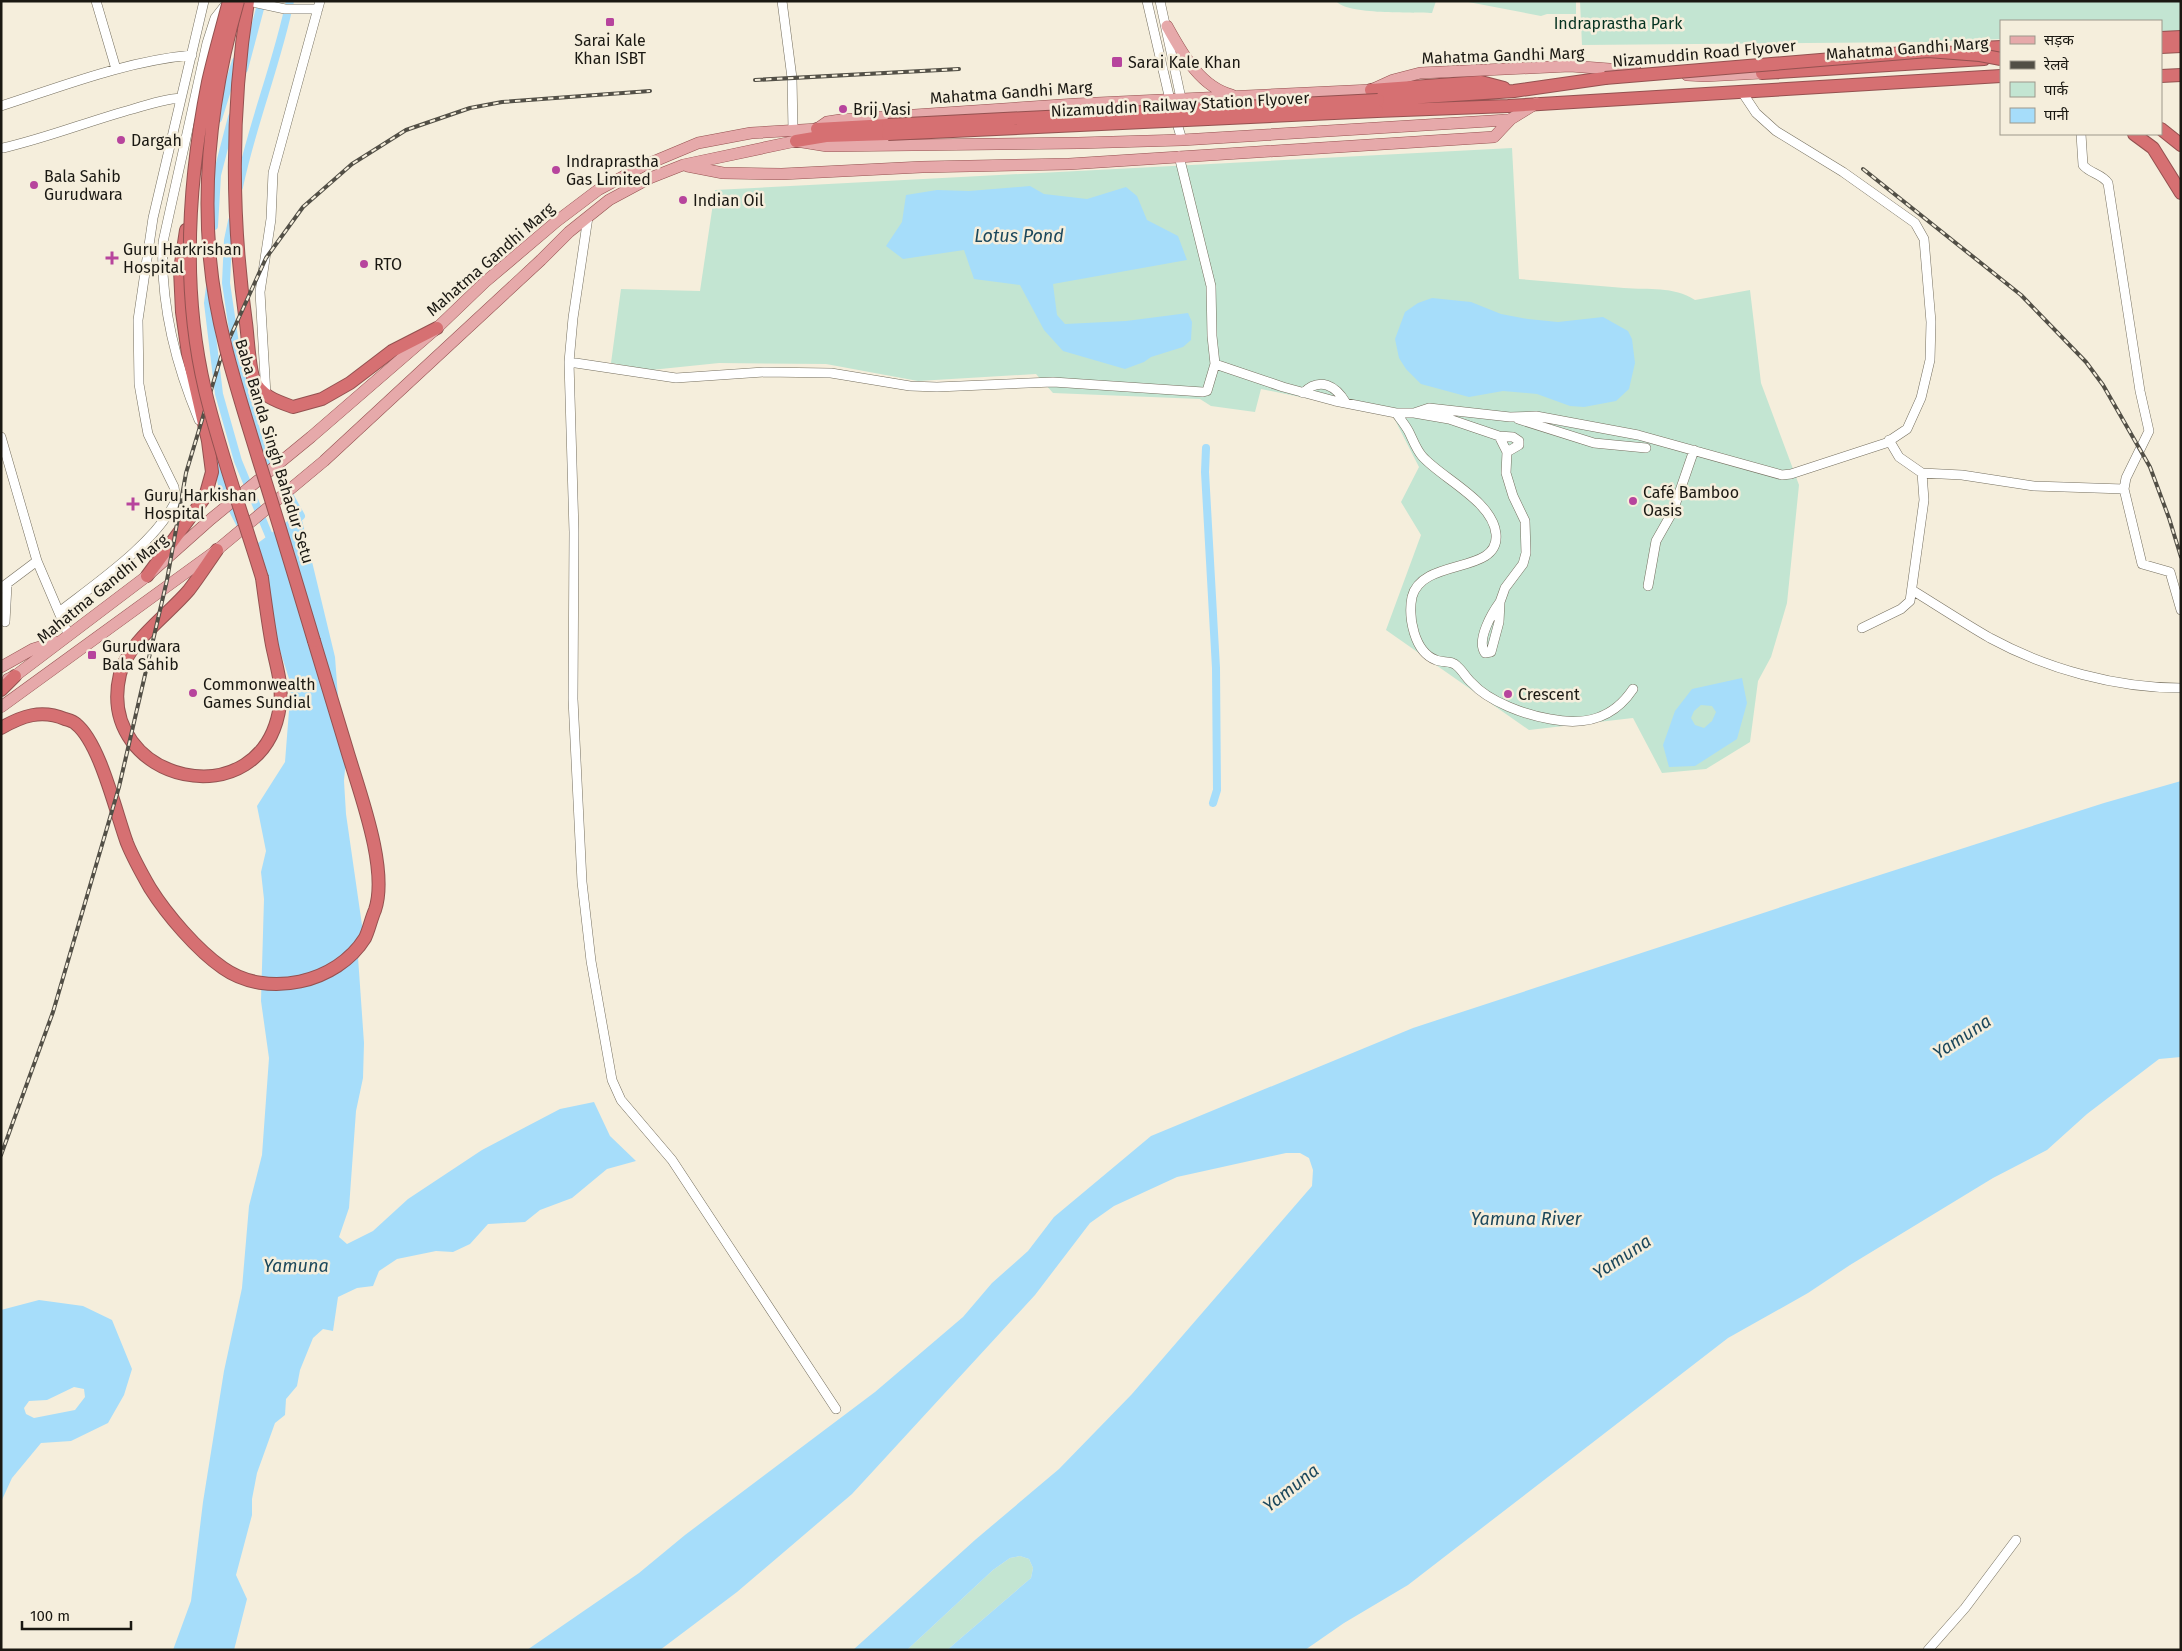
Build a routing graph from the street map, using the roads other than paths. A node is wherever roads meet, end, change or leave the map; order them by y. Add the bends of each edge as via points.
1 (96, 1) edge
2 (204, 1) edge
3 (228, 1) edge
4 (238, 1) edge
5 (248, 1) edge
6 (782, 1) edge
7 (1147, 1) edge
8 (1160, 1) edge
9 (319, 5) edge
10 (200, 16) junction
11 (215, 18) junction
12 (1167, 26) junction
13 (2181, 37) edge
14 (2162, 38) edge
15 (2181, 46) edge
16 (2000, 47) edge
17 (2162, 47) edge
18 (1928, 51) junction
19 (192, 55) junction
20 (2000, 58) edge
21 (2000, 58) edge
22 (2181, 67) edge
23 (2162, 68) edge
24 (116, 70) junction
25 (1762, 73) joint
26 (2181, 75) edge
27 (2000, 76) edge
28 (2162, 76) edge
29 (1845, 85) junction
30 (2000, 85) edge
31 (1371, 90) junction
32 (1514, 91) junction
33 (1742, 92) junction
34 (1277, 95) junction
35 (1239, 96) junction
36 (182, 98) junction
37 (1183, 99) junction
38 (1170, 100) junction
39 (1436, 103) junction
40 (1536, 103) junction
41 (1076, 104) junction
42 (1, 106) edge
43 (1512, 119) junction
44 (817, 129) junction
45 (888, 130) junction
46 (2162, 130) edge
47 (794, 135) junction
48 (1279, 135) junction
49 (2081, 135) edge
50 (2135, 135) edge
51 (1182, 140) junction
52 (1078, 143) junction
53 (2181, 145) edge
54 (3, 148) dead end
55 (1179, 156) junction
56 (683, 165) junction
57 (2181, 193) edge
58 (192, 195) junction
59 (588, 217) junction
60 (436, 328) junction
61 (569, 362) junction
62 (1215, 364) junction
63 (1303, 393) junction
64 (266, 396) junction
65 (1346, 404) junction
66 (1414, 413) junction
67 (1396, 414) junction
68 (1510, 417) junction
69 (1499, 436) junction
70 (1, 437) edge
71 (1889, 440) junction
72 (208, 441) junction
73 (1646, 448) dead end
74 (3, 449) edge
75 (1694, 450) junction
76 (1507, 452) junction
77 (1922, 473) junction
78 (2124, 489) junction
79 (221, 547) junction
80 (38, 561) junction
81 (147, 576) junction
82 (4, 586) edge
83 (1648, 586) dead end
84 (1912, 590) junction
85 (1500, 602) junction
86 (2181, 610) edge
87 (59, 612) junction
88 (5, 622) dead end
89 (1862, 628) dead end
90 (66, 638) junction
91 (1, 667) edge
92 (16, 676) junction
93 (1, 682) edge
94 (2181, 688) edge
95 (1, 690) edge
96 (1633, 690) dead end
97 (1, 707) edge
98 (1, 728) edge
99 (836, 1408) dead end
100 (2016, 1540) dead end
101 (1928, 1650) edge

1 - 24 street
2 - 10 street
3 - 11 street
3 - 58 highway, bridge via 208,81
4 - 98 highway, Baba Banda Singh Bahadur Setu, bridge via 224,53 209,156 210,259 235,385 368,821 379,878 376,905 365,938 344,962 306,981 273,984 244,979 224,969 200,948 150,888 128,845 98,758 76,723 52,714 28,715
5 - 9 street via 285,10
5 - 64 highway via 237,92 234,203 254,380
6 - 47 street via 792,78
7 - 38 street
8 - 12 street
9 - 64 street via 273,173 271,219 260,292
10 - 11 street
10 - 19 street
11 - 72 street via 172,194 162,268 174,354
12 - 35 main road via 1200,75 1214,88
12 - 37 street
13 - 14 highway
15 - 17 highway
16 - 18 highway, bridge
18 - 20 highway, bridge
18 - 32 highway, Nizamuddin Road Flyover, bridge via 1605,78
19 - 24 street
19 - 36 street
21 - 25 highway, Mahatma Gandhi Marg
22 - 23 highway
24 - 42 street
25 - 31 main road, Mahatma Gandhi Marg via 1705,76 1570,66 1420,73
26 - 28 highway
27 - 29 highway
29 - 30 highway via 1926,89
29 - 33 highway, Mahatma Gandhi Marg
31 - 32 highway via 1481,82
31 - 34 main road, Mahatma Gandhi Marg
32 - 39 highway, Nizamuddin Railway Station Flyover
33 - 40 highway, Mahatma Gandhi Marg
33 - 71 street via 1756,113 1776,130 1915,223 1924,239 1931,322 1930,360 1921,398 1907,429
34 - 35 main road, Mahatma Gandhi Marg
34 - 48 main road
35 - 37 main road, Mahatma Gandhi Marg
36 - 54 street via 166,99
36 - 87 street via 153,218 138,320 139,384 148,434 174,487 176,500 134,552
37 - 38 main road, Mahatma Gandhi Marg
37 - 51 street
38 - 41 main road, Mahatma Gandhi Marg
38 - 51 street
39 - 40 highway, Nizamuddin Railway Station Flyover
39 - 45 highway, Nizamuddin Railway Station Flyover, bridge
40 - 43 main road, Mahatma Gandhi Marg
41 - 44 main road, Mahatma Gandhi Marg via 840,120 827,122
41 - 52 main road
43 - 48 main road, Mahatma Gandhi Marg
43 - 55 main road via 1494,136
44 - 45 highway, Nizamuddin Railway Station Flyover
44 - 47 main road, Mahatma Gandhi Marg
45 - 47 highway, Nizamuddin Railway Station Flyover via 826,136
46 - 53 highway
47 - 52 main road, Mahatma Gandhi Marg via 827,146
47 - 56 main road, Mahatma Gandhi Marg
47 - 60 main road, Mahatma Gandhi Marg via 723,137 698,143 643,166 598,190 519,253
48 - 51 main road, Mahatma Gandhi Marg
49 - 78 street via 2083,165 2108,183 2149,431 2126,478
50 - 57 highway via 2153,148
51 - 52 main road, Mahatma Gandhi Marg
55 - 56 main road via 1069,164 782,174 723,173
55 - 62 street via 1211,286
56 - 59 main road, Mahatma Gandhi Marg via 609,200
58 - 72 highway, bridge via 180,270 182,312
58 - 79 highway, bridge via 192,306 205,390 262,578 280,680 277,721 259,754 218,774 198,777 172,772 155,763 131,740 121,714 118,686 126,659 189,590
59 - 61 street
59 - 79 main road, Mahatma Gandhi Marg, bridge via 324,461
60 - 64 highway via 392,351 350,383 322,399 293,408
60 - 81 main road, Mahatma Gandhi Marg, bridge
61 - 62 street via 676,378 764,372 831,373 910,386 1053,382 1203,392 1210,386
61 - 99 street via 574,532 573,698 582,882 591,961 612,1080 621,1100 672,1160
62 - 63 street
63 - 65 street
63 - 65 street via 1317,384 1333,387 1340,392
65 - 67 street
66 - 67 street
66 - 68 street via 1429,408
66 - 69 street
67 - 96 street via 1423,457 1468,492 1494,522 1496,534 1494,546 1484,556 1432,573 1417,587 1412,596 1411,612 1414,635 1423,650 1436,660 1454,663 1479,689 1507,705 1553,720 1602,718 1614,712
68 - 73 street via 1594,443
68 - 75 street via 1536,416 1605,428
69 - 76 street
69 - 76 street via 1519,441 1515,449
70 - 74 street
71 - 75 street via 1787,475
71 - 77 street via 1899,457
72 - 81 highway via 212,472 209,488
74 - 80 street
75 - 83 street via 1673,511 1656,541
76 - 85 street via 1506,473 1525,521 1526,553 1523,564 1505,588
77 - 78 street via 1962,475 2034,486
77 - 84 street via 1924,500
78 - 86 street via 2142,564 2170,572
79 - 97 main road, Mahatma Gandhi Marg
80 - 82 street
80 - 87 street
81 - 90 main road, Mahatma Gandhi Marg
82 - 88 street
84 - 89 street via 1907,605
84 - 94 street via 1990,638 2056,666 2142,686
85 - 85 street via 1494,642 1491,652 1485,653 1482,642 1490,616
87 - 90 street
90 - 91 main road via 33,649
90 - 92 main road, Mahatma Gandhi Marg
92 - 93 main road, Mahatma Gandhi Marg
92 - 95 highway
100 - 101 street via 1965,1608

